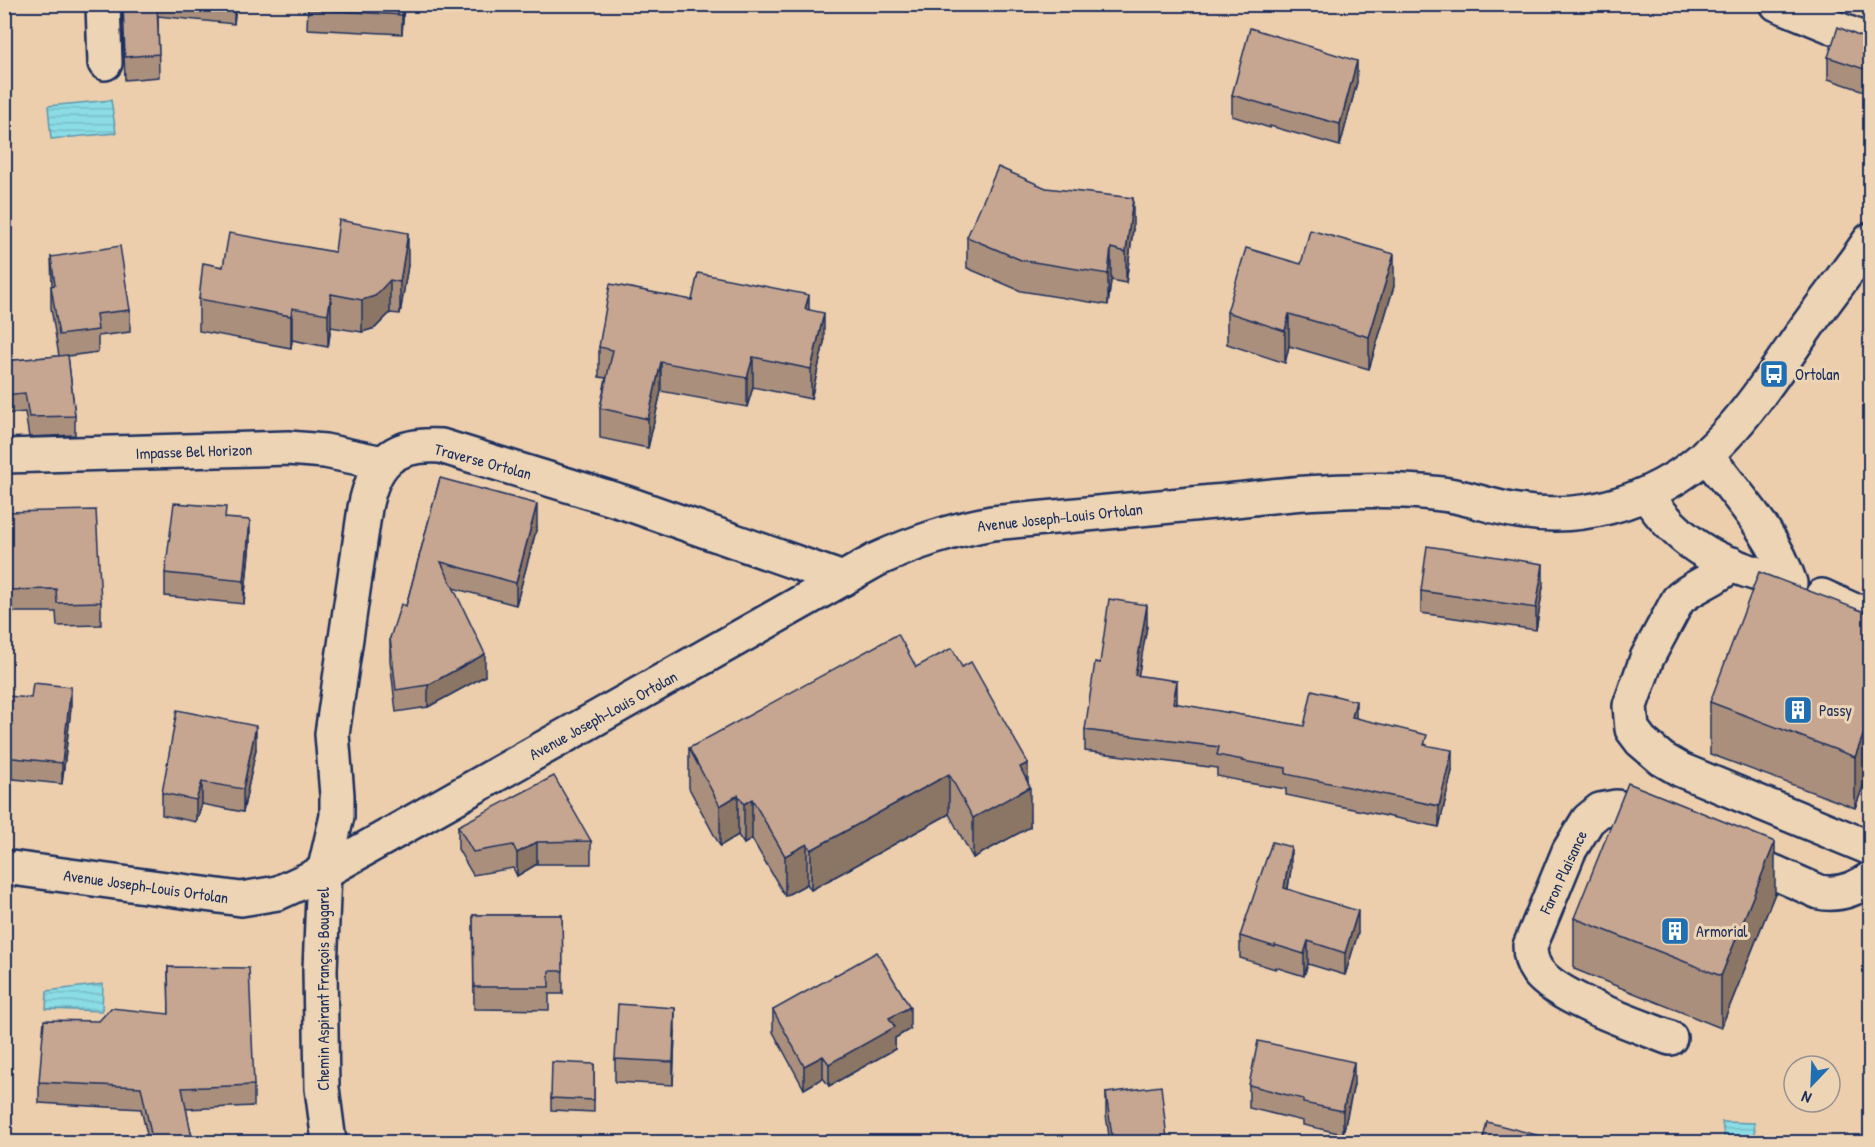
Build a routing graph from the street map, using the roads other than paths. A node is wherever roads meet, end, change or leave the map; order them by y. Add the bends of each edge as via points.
1 (103, 4) edge
2 (1777, 4) edge
3 (1870, 42) edge
4 (105, 63) dead end
5 (1870, 240) edge
6 (1706, 454) junction
7 (4, 456) edge
8 (382, 463) junction
9 (1646, 494) junction
10 (1732, 564) junction
11 (843, 579) junction
12 (1790, 583) junction
13 (1870, 613) edge
14 (1870, 848) edge
15 (4, 867) edge
16 (324, 872) junction
17 (1870, 879) edge
18 (1670, 1038) dead end
19 (329, 1143) edge

1 - 4 street
2 - 3 street
5 - 6 street, Avenue Joseph-Louis Ortolan via 1743,415
6 - 9 street, Avenue Joseph-Louis Ortolan
6 - 12 street via 1765,531
7 - 8 street, Impasse Bel Horizon via 288,448
8 - 11 street, Traverse Ortolan via 416,447 441,446 627,503
8 - 16 street via 365,508 332,734 337,816
9 - 10 street via 1695,547
9 - 11 street, Avenue Joseph-Louis Ortolan via 1621,505 1561,515 1518,512 1434,493 1323,492 992,522 927,538
10 - 12 street
10 - 14 street via 1678,600 1633,693 1632,729 1651,750 1681,770
11 - 16 street, Avenue Joseph-Louis Ortolan
12 - 13 street via 1853,610
15 - 16 street, Avenue Joseph-Louis Ortolan via 241,899 278,893
16 - 19 street, Chemin Aspirant François Bougarel via 320,969 322,1088
17 - 18 street, Faron Plaisance via 1850,890 1827,894 1624,809 1607,808 1595,814 1569,851 1530,946 1531,960 1549,983

